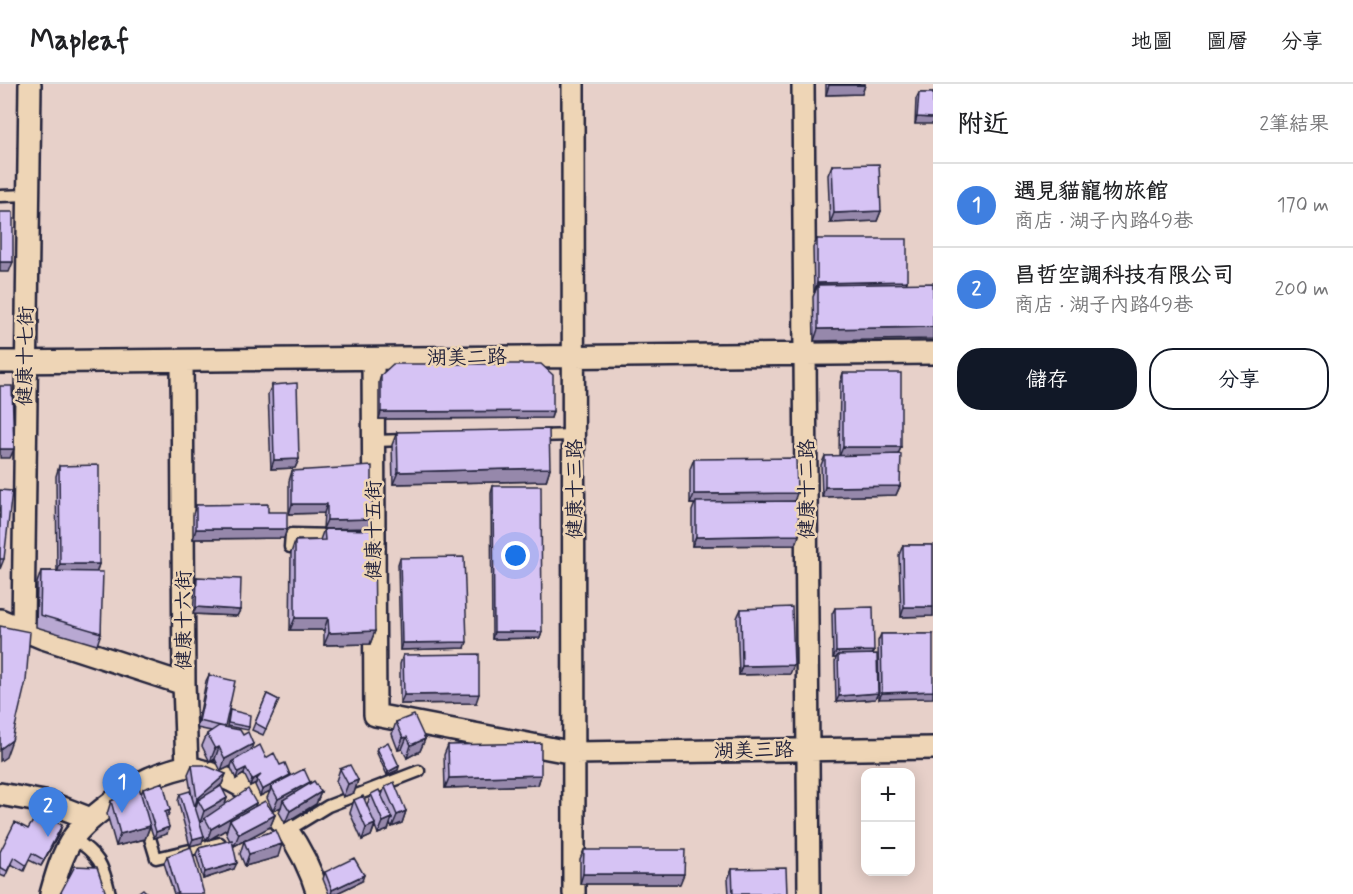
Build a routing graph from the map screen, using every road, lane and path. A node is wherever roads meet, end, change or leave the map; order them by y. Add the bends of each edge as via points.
1 (30, 84) edge
2 (573, 84) edge
3 (803, 84) edge
4 (29, 195) junction
5 (0, 196) edge
6 (933, 353) edge
7 (806, 354) junction
8 (574, 357) junction
9 (373, 359) junction
10 (182, 361) junction
11 (0, 362) edge
12 (26, 362) junction
13 (575, 435) junction
14 (527, 436) edge
15 (421, 440) edge
16 (374, 441) junction
17 (350, 535) edge
18 (290, 548) dead end
19 (0, 620) edge
20 (23, 629) junction
21 (184, 684) junction
22 (933, 748) edge
23 (809, 750) junction
24 (574, 753) junction
25 (187, 766) junction
26 (418, 771) dead end
27 (0, 794) edge
28 (136, 795) junction
29 (91, 819) junction
30 (287, 831) junction
31 (73, 838) junction
32 (220, 843) edge
33 (51, 894) edge
34 (110, 894) edge
35 (318, 894) edge
36 (574, 894) edge
37 (808, 894) edge

1 - 4 street, 健康十七街
2 - 8 street, 健康十三路
3 - 7 street, 健康十二路
4 - 5 lane
4 - 12 street, 健康十七街
6 - 7 street, 湖美二路
7 - 8 street, 湖美二路
7 - 23 street, 健康十二路
8 - 9 street, 湖美二路
8 - 13 street, 健康十三路
9 - 10 street, 湖美二路
9 - 16 street, 健康十五街
10 - 12 street, 湖美二路
10 - 21 street, 健康十六街
11 - 12 street, 湖美二路
12 - 20 street, 健康十七街
13 - 14 lane
13 - 24 street, 健康十三路
15 - 16 lane
16 - 24 street, 健康十五街 via 368,535 375,715
17 - 18 lane via 291,534
19 - 20 street, 健康十六街
20 - 21 street, 健康十六街
21 - 25 street
22 - 23 street, 湖美三路
23 - 24 street, 湖美三路
23 - 37 street, 健康十二路
24 - 36 street, 健康十三路
25 - 28 street via 160,773
25 - 30 street via 231,781 254,794
26 - 30 lane via 328,806
27 - 29 street via 50,803
28 - 29 street
28 - 32 lane via 156,858
29 - 31 street
30 - 35 street via 300,850
31 - 33 street via 56,873
31 - 34 lane via 102,864

